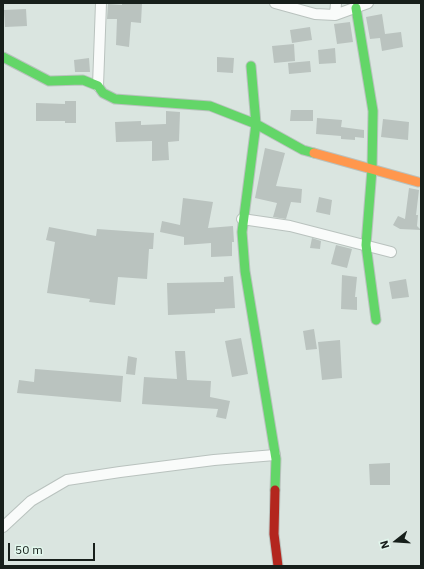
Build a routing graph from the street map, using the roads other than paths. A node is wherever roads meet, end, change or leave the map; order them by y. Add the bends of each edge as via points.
1 (101, 3) edge
2 (274, 3) edge
3 (336, 3) edge
4 (368, 3) edge
5 (356, 8) junction
6 (335, 15) junction
7 (3, 57) edge
8 (252, 66) dead end
9 (98, 86) junction
10 (256, 124) junction
11 (372, 169) junction
12 (418, 182) dead end
13 (242, 219) junction
14 (366, 245) junction
15 (391, 252) dead end
16 (376, 320) dead end
17 (275, 455) junction
18 (3, 527) edge
19 (278, 566) edge

1 - 9 street
2 - 6 street via 315,14
3 - 6 street
4 - 5 street
5 - 6 street
5 - 11 street via 373,111
7 - 9 street via 49,81 83,80
8 - 10 street
9 - 10 street via 103,93 114,99 210,106
10 - 11 street via 303,150
10 - 13 street
11 - 12 street
11 - 14 street
13 - 14 street via 290,226
13 - 17 street via 245,271
14 - 15 street
14 - 16 street
17 - 18 street via 198,462 67,480 31,501
17 - 19 street via 274,534

